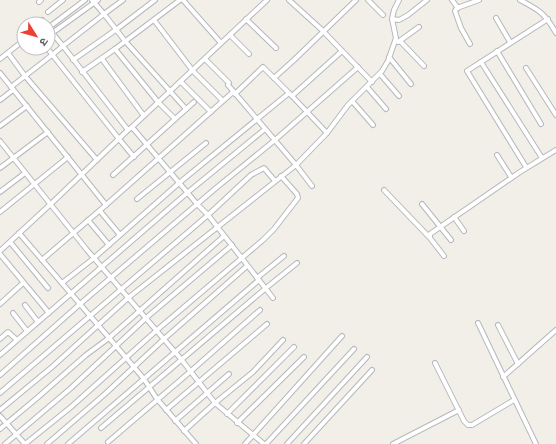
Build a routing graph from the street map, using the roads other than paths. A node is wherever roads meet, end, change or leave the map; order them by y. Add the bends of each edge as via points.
1 (63, 0) edge
2 (85, 0) edge
3 (123, 0) edge
4 (155, 0) edge
5 (182, 0) edge
6 (267, 0) edge
7 (288, 0) edge
8 (356, 0) edge
9 (368, 0) edge
10 (399, 0) edge
11 (427, 0) edge
12 (452, 0) edge
13 (479, 0) edge
14 (520, 0) edge
15 (95, 1) edge
16 (294, 2) edge
17 (458, 8) junction
18 (48, 12) dead end
19 (104, 14) junction
20 (383, 15) dead end
21 (496, 18) dead end
22 (246, 19) junction
23 (392, 19) junction
24 (548, 19) junction
25 (154, 20) junction
26 (56, 22) edge
27 (419, 27) dead end
28 (117, 29) junction
29 (56, 30) edge
30 (323, 31) junction
31 (556, 33) edge
32 (230, 35) junction
33 (56, 38) edge
34 (125, 41) junction
35 (400, 41) junction
36 (510, 42) junction
37 (221, 43) junction
38 (394, 43) junction
39 (470, 44) dead end
40 (16, 46) edge
41 (63, 46) junction
42 (276, 48) dead end
43 (115, 50) junction
44 (342, 51) junction
45 (497, 51) junction
46 (56, 52) edge
47 (8, 53) junction
48 (249, 54) dead end
49 (52, 56) joint
50 (389, 57) junction
51 (205, 58) junction
52 (0, 59) edge
53 (102, 59) junction
54 (73, 60) junction
55 (481, 62) junction
56 (424, 66) dead end
57 (358, 67) junction
58 (526, 68) dead end
59 (193, 71) junction
60 (82, 72) junction
61 (0, 74) edge
62 (380, 74) junction
63 (25, 76) junction
64 (274, 78) junction
65 (181, 82) junction
66 (372, 82) junction
67 (411, 84) dead end
68 (367, 87) junction
69 (12, 88) junction
70 (170, 92) junction
71 (234, 93) junction
72 (291, 94) junction
73 (399, 96) dead end
74 (0, 100) edge
75 (224, 100) junction
76 (352, 101) junction
77 (158, 102) junction
78 (194, 102) dead end
79 (27, 106) junction
80 (186, 109) junction
81 (386, 109) dead end
82 (211, 112) junction
83 (307, 112) junction
84 (556, 115) edge
85 (144, 116) junction
86 (175, 119) junction
87 (257, 119) junction
88 (541, 124) dead end
89 (373, 125) dead end
90 (0, 126) edge
91 (130, 128) junction
92 (265, 129) junction
93 (48, 132) junction
94 (327, 133) junction
95 (119, 139) junction
96 (275, 140) junction
97 (0, 141) edge
98 (206, 143) dead end
99 (147, 145) junction
100 (556, 150) edge
101 (497, 155) dead end
102 (134, 156) junction
103 (13, 157) junction
104 (68, 157) junction
105 (158, 158) junction
106 (542, 158) junction
107 (97, 160) junction
108 (296, 165) junction
109 (0, 168) edge
110 (526, 168) junction
111 (25, 173) junction
112 (170, 173) junction
113 (82, 174) junction
114 (113, 175) dead end
115 (281, 176) junction
116 (512, 177) junction
117 (275, 181) junction
118 (179, 183) junction
119 (34, 184) junction
120 (312, 186) dead end
121 (384, 190) dead end
122 (0, 192) edge
123 (187, 193) junction
124 (137, 199) dead end
125 (197, 204) junction
126 (422, 204) dead end
127 (50, 205) junction
128 (106, 205) junction
129 (100, 211) junction
130 (0, 212) edge
131 (208, 216) junction
132 (454, 217) junction
133 (88, 220) junction
134 (216, 227) junction
135 (441, 227) junction
136 (464, 231) dead end
137 (19, 233) junction
138 (73, 233) junction
139 (120, 235) junction
140 (224, 236) junction
141 (429, 237) junction
142 (451, 240) dead end
143 (10, 242) junction
144 (109, 245) junction
145 (232, 245) junction
146 (0, 251) edge
147 (284, 256) dead end
148 (444, 256) dead end
149 (94, 258) junction
150 (241, 258) junction
151 (42, 260) junction
152 (297, 263) dead end
153 (247, 266) junction
154 (102, 268) junction
155 (111, 278) junction
156 (258, 279) junction
157 (24, 283) junction
158 (62, 284) junction
159 (48, 288) dead end
160 (266, 288) junction
161 (121, 290) junction
162 (71, 293) junction
163 (128, 298) junction
164 (273, 298) dead end
165 (0, 303) edge
166 (80, 304) junction
167 (25, 305) dead end
168 (139, 310) junction
169 (260, 310) dead end
170 (13, 313) dead end
171 (48, 313) junction
172 (90, 315) junction
173 (146, 318) junction
174 (38, 322) junction
175 (478, 323) dead end
176 (97, 324) junction
177 (267, 324) dead end
178 (498, 325) dead end
179 (157, 330) junction
180 (556, 330) edge
181 (27, 331) junction
182 (342, 336) dead end
183 (109, 338) junction
184 (0, 339) edge
185 (164, 339) junction
186 (17, 340) junction
187 (283, 340) dead end
188 (117, 347) junction
189 (294, 347) dead end
190 (354, 349) dead end
191 (175, 352) junction
192 (0, 355) edge
193 (304, 356) dead end
194 (126, 357) junction
195 (367, 357) dead end
196 (181, 359) junction
197 (435, 363) dead end
198 (518, 364) junction
199 (134, 368) junction
200 (372, 370) dead end
201 (191, 371) junction
202 (229, 374) dead end
203 (0, 375) edge
204 (503, 377) junction
205 (144, 379) junction
206 (199, 381) junction
207 (148, 387) junction
208 (0, 393) edge
209 (208, 393) junction
210 (157, 399) junction
211 (514, 400) junction
212 (215, 403) junction
213 (0, 410) edge
214 (166, 410) junction
215 (459, 410) junction
216 (227, 414) junction
217 (0, 416) edge
218 (175, 421) junction
219 (7, 423) junction
220 (237, 423) junction
221 (101, 428) dead end
222 (0, 429) edge
223 (184, 431) junction
224 (16, 434) junction
225 (252, 435) junction
226 (108, 442) dead end
227 (5, 444) edge
228 (25, 444) edge
229 (47, 444) edge
230 (68, 444) edge
231 (196, 444) edge
232 (245, 444) edge
233 (265, 444) edge
234 (287, 444) edge
235 (304, 444) edge
236 (393, 444) edge
237 (536, 444) edge

1 - 18 street
2 - 26 street
3 - 19 street
4 - 28 street
5 - 25 street
5 - 37 street
6 - 22 street
7 - 16 street
8 - 30 street
9 - 20 street
10 - 23 street
11 - 23 street via 408,15 398,20
12 - 17 street
13 - 17 street
14 - 24 street via 537,9
15 - 19 street
15 - 29 street
16 - 30 street
17 - 39 street via 455,11
19 - 28 street
19 - 41 street
21 - 36 street
22 - 32 street
22 - 42 street
23 - 38 street via 396,38
24 - 31 street
24 - 36 street
25 - 34 street
25 - 59 street
27 - 35 street
28 - 34 street
28 - 54 street
30 - 44 street
30 - 64 street
32 - 37 street
32 - 48 street
33 - 41 street
34 - 43 street
34 - 70 street
35 - 38 street
35 - 56 street
36 - 45 street
37 - 51 street
38 - 50 street
40 - 47 street
41 - 46 street
41 - 54 street
43 - 53 street
43 - 77 street
44 - 57 street
44 - 72 street
45 - 55 street
45 - 88 street
47 - 52 street
47 - 63 street
49 - 63 street
49 - 95 street
50 - 62 street
50 - 67 street
51 - 59 street
51 - 71 street
53 - 60 street
53 - 85 street
54 - 60 street
55 - 106 street
55 - 110 street via 467,71
57 - 66 street
57 - 83 street
58 - 84 street
59 - 65 street
59 - 75 street
60 - 91 street
61 - 69 street
62 - 66 street
62 - 73 street
63 - 69 street
63 - 107 street
64 - 71 street via 263,67
64 - 72 street
65 - 70 street
65 - 82 street
66 - 68 street
68 - 76 street
68 - 81 street
69 - 74 street
69 - 79 street
70 - 77 street
70 - 80 street
71 - 75 street
71 - 87 street
72 - 83 street
72 - 87 street
75 - 82 street
76 - 89 street
76 - 94 street
77 - 85 street
77 - 86 street
78 - 80 street
79 - 90 street
79 - 93 street
80 - 86 street
82 - 105 street
83 - 94 street
83 - 96 street
85 - 91 street
86 - 99 street
87 - 92 street
87 - 118 street
91 - 95 street
91 - 99 street
92 - 96 street
92 - 123 street
93 - 103 street
93 - 104 street
94 - 108 street
95 - 102 street
95 - 107 street
96 - 108 street
96 - 125 street
97 - 103 street
98 - 112 street
99 - 102 street
99 - 105 street
100 - 106 street
101 - 116 street
102 - 114 street
103 - 109 street
103 - 111 street
104 - 113 street
104 - 119 street
105 - 112 street
105 - 128 street
106 - 110 street
107 - 113 street
108 - 115 street
108 - 120 street
110 - 116 street
111 - 119 street
111 - 122 street
112 - 118 street
112 - 124 street
113 - 127 street
113 - 128 street
115 - 117 street
115 - 150 street via 297,194 298,200 268,235
116 - 132 street
117 - 131 street via 264,168 259,170
117 - 134 street
118 - 123 street
118 - 139 street
119 - 127 street
119 - 130 street
121 - 141 street
123 - 125 street
123 - 154 street
125 - 131 street
125 - 155 street
126 - 135 street
127 - 137 street
127 - 138 street
128 - 129 street
129 - 133 street
129 - 139 street
131 - 134 street
131 - 161 street
132 - 135 street
132 - 136 street
133 - 138 street
133 - 144 street
134 - 140 street
134 - 163 street
135 - 141 street
135 - 142 street
137 - 143 street
137 - 151 street
138 - 149 street
138 - 151 street
139 - 144 street
140 - 145 street
140 - 168 street
141 - 148 street
143 - 146 street
143 - 159 street
144 - 149 street
145 - 150 street
145 - 173 street
146 - 157 street
147 - 156 street
149 - 154 street
149 - 158 street
150 - 153 street
150 - 179 street
151 - 158 street
152 - 160 street
153 - 156 street
153 - 185 street
154 - 155 street
154 - 162 street
155 - 161 street
155 - 166 street
156 - 160 street
156 - 191 street
157 - 165 street
157 - 171 street
158 - 162 street
160 - 164 street
160 - 196 street
161 - 163 street
161 - 172 street
162 - 166 street
162 - 171 street
163 - 168 street
163 - 176 street
166 - 172 street
166 - 203 street
167 - 174 street
168 - 173 street
168 - 183 street
169 - 201 street
170 - 181 street
171 - 174 street
172 - 176 street
172 - 208 street
173 - 179 street
173 - 188 street
174 - 181 street
175 - 204 street
176 - 183 street
176 - 213 street via 52,367
177 - 206 street
178 - 198 street
179 - 185 street
179 - 194 street
180 - 198 street
181 - 186 street
182 - 225 street
183 - 188 street
183 - 219 street
184 - 186 street via 8,332
185 - 191 street
185 - 199 street
186 - 192 street
187 - 212 street via 253,372
188 - 194 street
188 - 224 street
189 - 216 street
190 - 233 street
191 - 196 street
191 - 205 street
193 - 220 street
194 - 199 street
194 - 228 street
195 - 234 street
196 - 201 street
196 - 207 street
197 - 215 street
198 - 204 street
199 - 205 street
199 - 229 street
200 - 235 street
201 - 206 street
201 - 210 street
202 - 209 street
204 - 211 street
205 - 207 street
205 - 230 street
206 - 209 street
206 - 214 street
207 - 210 street
207 - 221 street
209 - 212 street
209 - 218 street
210 - 214 street
210 - 226 street
211 - 215 street via 470,425 466,424
211 - 237 street
212 - 216 street
212 - 223 street
214 - 218 street
215 - 236 street
216 - 220 street
217 - 219 street
218 - 223 street
219 - 222 street
219 - 224 street
220 - 225 street
223 - 231 street
224 - 227 street
224 - 228 street
225 - 232 street
225 - 233 street

